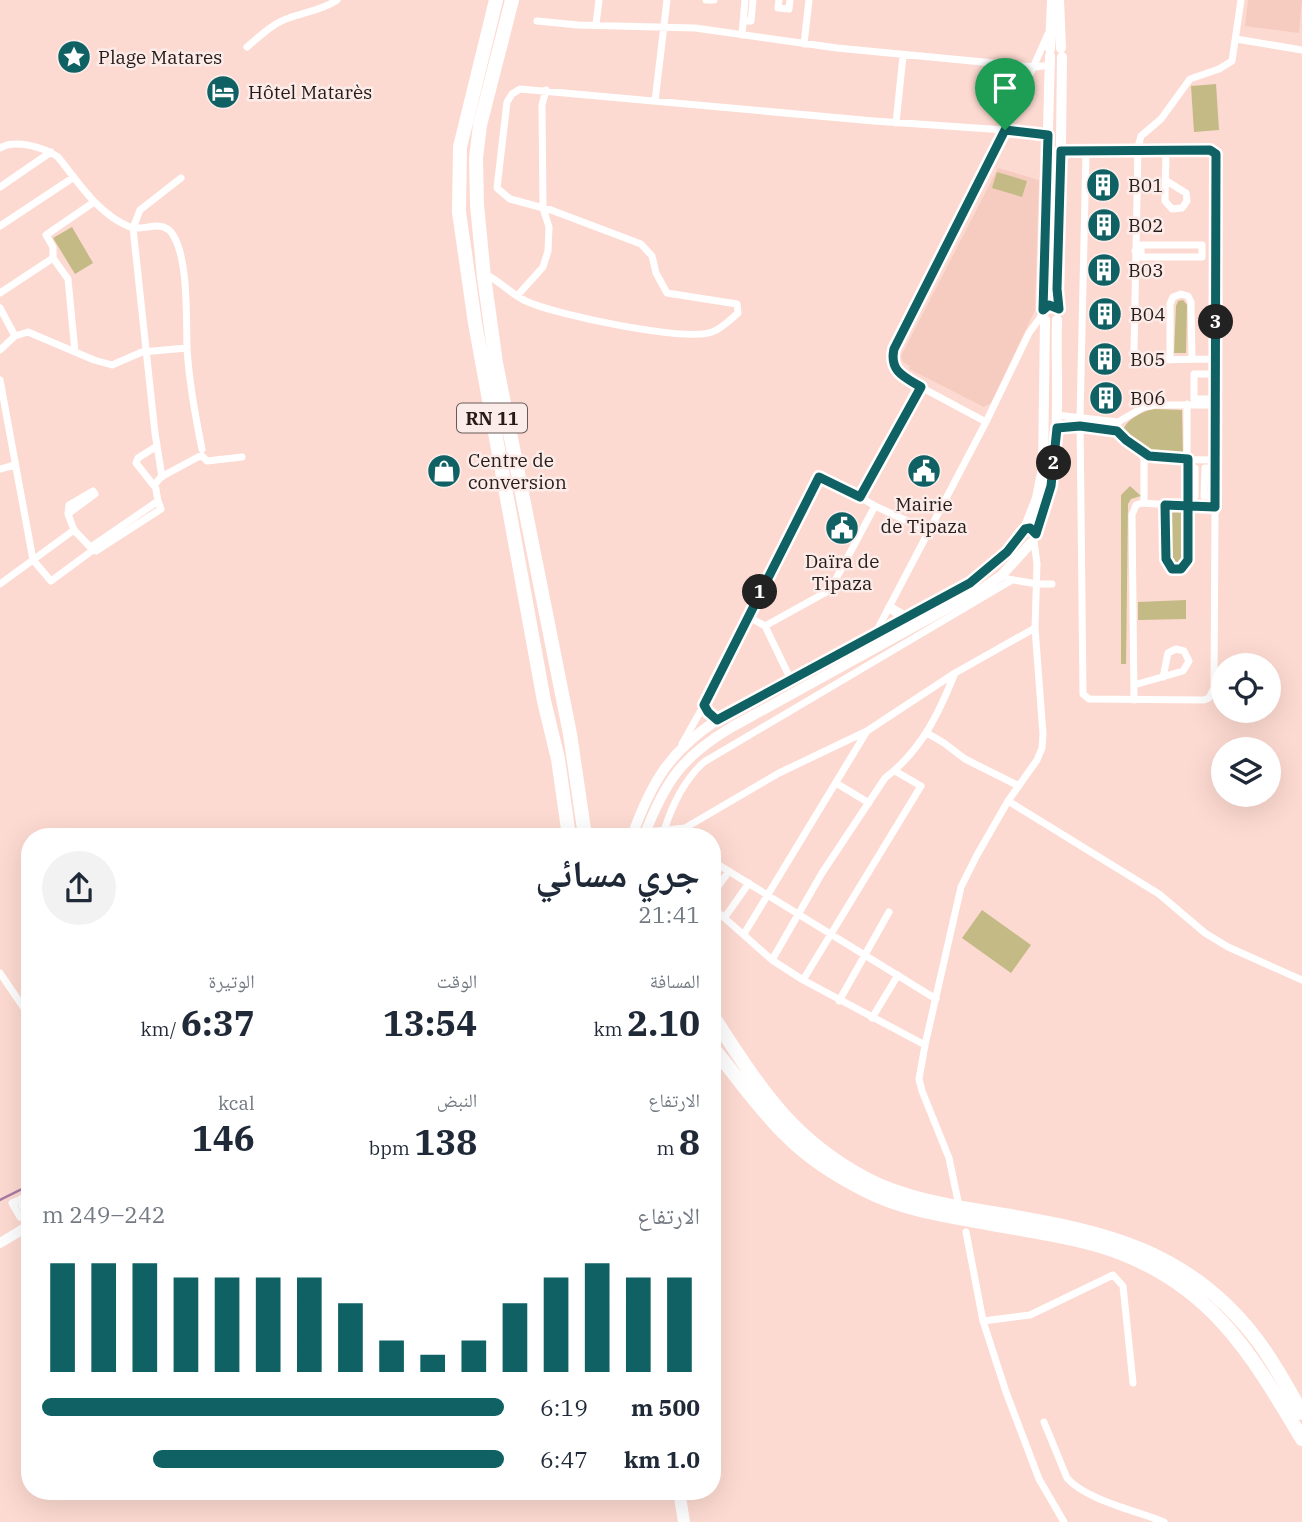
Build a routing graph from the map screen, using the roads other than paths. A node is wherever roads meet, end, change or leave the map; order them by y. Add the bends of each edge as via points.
1 (337, 0) edge
2 (496, 0) edge
3 (512, 0) edge
4 (599, 0) edge
5 (667, 0) edge
6 (706, 0) edge
7 (714, 0) edge
8 (745, 0) edge
9 (753, 0) edge
10 (779, 0) edge
11 (790, 0) edge
12 (809, 0) edge
13 (1052, 0) edge
14 (1059, 0) edge
15 (1241, 0) edge
16 (743, 20) junction
17 (537, 21) dead end
18 (596, 24) junction
19 (664, 26) junction
20 (1051, 26) junction
21 (742, 35) junction
22 (1236, 39) junction
23 (804, 44) junction
24 (247, 47) dead end
25 (1302, 50) edge
26 (1055, 55) junction
27 (903, 56) junction
28 (1035, 67) junction
29 (546, 90) junction
30 (655, 101) junction
31 (896, 123) junction
32 (1005, 130) junction
33 (1048, 135) junction
34 (0, 148) edge
35 (1061, 151) junction
36 (1138, 151) junction
37 (1166, 151) junction
38 (51, 152) junction
39 (1086, 152) junction
40 (74, 177) junction
41 (181, 178) dead end
42 (1165, 180) dead end
43 (0, 187) edge
44 (94, 202) junction
45 (543, 208) junction
46 (0, 226) edge
47 (132, 228) junction
48 (1138, 251) junction
49 (53, 258) junction
50 (483, 273) junction
51 (0, 293) edge
52 (517, 296) junction
53 (0, 309) edge
54 (1043, 315) junction
55 (1058, 315) junction
56 (15, 336) junction
57 (187, 348) junction
58 (0, 350) edge
59 (75, 352) junction
60 (145, 352) junction
61 (1194, 359) junction
62 (1216, 359) junction
63 (1148, 360) junction
64 (1170, 360) junction
65 (1216, 374) junction
66 (0, 380) edge
67 (921, 387) junction
68 (1216, 402) junction
69 (1187, 404) junction
70 (1056, 415) junction
71 (986, 422) junction
72 (1080, 422) junction
73 (1118, 422) junction
74 (1057, 428) junction
75 (1117, 431) junction
76 (157, 446) junction
77 (201, 452) junction
78 (1144, 453) junction
79 (242, 457) dead end
80 (1188, 463) junction
81 (1215, 464) junction
82 (15, 465) junction
83 (0, 469) edge
84 (162, 477) junction
85 (155, 487) junction
86 (860, 497) junction
87 (1144, 503) junction
88 (1165, 505) junction
89 (874, 506) junction
90 (1187, 506) junction
91 (1215, 507) junction
92 (68, 514) dead end
93 (74, 530) junction
94 (929, 531) junction
95 (1023, 531) junction
96 (1034, 539) junction
97 (92, 548) junction
98 (33, 560) junction
99 (1006, 578) junction
100 (0, 584) edge
101 (1037, 584) junction
102 (1052, 584) dead end
103 (890, 607) junction
104 (749, 617) junction
105 (907, 618) junction
106 (765, 626) junction
107 (1035, 628) junction
108 (874, 636) junction
109 (955, 673) junction
110 (1163, 677) dead end
111 (791, 680) junction
112 (1134, 685) junction
113 (1134, 700) junction
114 (704, 705) junction
115 (717, 720) junction
116 (867, 731) junction
117 (927, 733) junction
118 (678, 751) junction
119 (895, 771) junction
120 (836, 783) junction
121 (1018, 786) junction
122 (1008, 802) junction
123 (869, 803) junction
124 (568, 828) edge
125 (584, 828) edge
126 (635, 828) edge
127 (648, 828) edge
128 (666, 828) edge
129 (685, 828) edge
130 (721, 865) edge
131 (729, 871) junction
132 (721, 882) edge
133 (749, 883) junction
134 (767, 894) junction
135 (889, 912) dead end
136 (721, 914) edge
137 (799, 914) junction
138 (725, 917) junction
139 (744, 934) junction
140 (832, 934) junction
141 (865, 955) junction
142 (772, 960) junction
143 (0, 973) edge
144 (898, 975) junction
145 (803, 980) junction
146 (1302, 980) edge
147 (936, 999) junction
148 (839, 1001) junction
149 (21, 1004) edge
150 (872, 1018) junction
151 (721, 1029) edge
152 (721, 1037) edge
153 (925, 1045) junction
154 (721, 1051) edge
155 (738, 1054) junction
156 (721, 1057) edge
157 (729, 1066) junction
158 (21, 1199) edge
159 (958, 1201) dead end
160 (21, 1217) edge
161 (21, 1223) edge
162 (967, 1232) dead end
163 (0, 1243) edge
164 (983, 1321) junction
165 (1132, 1383) dead end
166 (1302, 1413) edge
167 (1044, 1422) dead end
168 (1302, 1439) edge
169 (680, 1500) edge
170 (684, 1522) edge
171 (1064, 1522) edge
172 (1164, 1522) edge

1 - 24 street via 287,18
2 - 124 highway, RN 11 via 460,147 459,212 475,323
3 - 50 highway, RN 11 via 476,158
4 - 18 street
5 - 19 street
6 - 7 street
8 - 16 street
9 - 16 street via 751,21
10 - 11 street via 778,8 789,9
12 - 23 street
13 - 20 main road
14 - 26 main road
15 - 22 street
16 - 21 street
17 - 18 street
18 - 19 street
19 - 21 street
19 - 30 street
20 - 26 main road
20 - 28 street
21 - 23 street
22 - 25 street
22 - 36 street via 1232,61 1190,79 1164,115 1140,136
23 - 27 street
26 - 28 street
26 - 33 main road
26 - 35 main road
27 - 28 street
27 - 31 street
28 - 32 street
29 - 30 street
29 - 45 street via 542,105
29 - 45 street via 520,89 507,102 497,188 510,199
30 - 31 street
31 - 32 street
32 - 33 street
32 - 67 street via 894,349 896,371
33 - 54 main road
34 - 38 street via 14,143
35 - 39 street
35 - 55 main road
36 - 37 street
36 - 39 street
36 - 48 street
37 - 42 street
37 - 62 street via 1210,150 1217,157
38 - 40 street
38 - 43 street
39 - 72 street
40 - 44 street
40 - 46 street
41 - 47 street via 140,210
44 - 47 street
44 - 49 street via 46,235
45 - 52 street via 548,251 543,267
45 - 52 street via 641,243 652,256 667,292 737,304 738,313 713,332 687,335 596,321
47 - 57 street via 165,228 175,240 184,277
47 - 60 street
48 - 48 street via 1141,257 1202,257 1202,245 1141,245
48 - 63 street via 1134,351
49 - 51 street
49 - 59 street via 68,279
50 - 52 street
50 - 125 highway, RN 11
53 - 56 street
54 - 55 main road via 1052,323
54 - 55 main road via 1049,305
54 - 71 street via 1029,333
54 - 95 main road via 1043,468
55 - 70 main road
56 - 58 street
56 - 59 street via 34,333
57 - 60 street
57 - 77 street
59 - 60 street via 113,365
60 - 76 street
61 - 62 street
61 - 63 street via 1196,364 1148,365
61 - 64 street
61 - 64 street via 1191,302 1181,294 1172,297 1170,304
62 - 65 street
63 - 64 street
65 - 68 street
65 - 68 street via 1194,374 1194,399
66 - 82 street
67 - 71 street
67 - 86 street
68 - 69 street
68 - 81 street
69 - 73 street via 1144,407
69 - 80 street
70 - 72 street
70 - 74 main road
71 - 94 street
72 - 73 street
72 - 74 street
72 - 75 street
72 - 113 street via 1082,692 1089,699
73 - 75 street
74 - 96 main road via 1051,486
75 - 78 street
76 - 84 street
76 - 85 street via 136,463
77 - 79 street via 207,461
77 - 84 street
78 - 80 street
78 - 87 street
80 - 81 street
80 - 90 street via 1195,468 1195,496 1188,495
81 - 91 street via 1205,468 1204,496 1215,496
82 - 83 street
82 - 98 street
84 - 85 street
85 - 97 street via 161,509 96,551
86 - 89 street
86 - 104 street via 819,477
87 - 88 street
87 - 112 street via 1136,505 1132,515
88 - 90 street
88 - 90 street via 1166,561 1176,570 1188,560
89 - 94 street
89 - 106 street via 830,590
90 - 91 street
91 - 113 street via 1213,691 1204,700
92 - 93 street
93 - 97 street
93 - 98 street
94 - 103 street
95 - 96 main road via 1023,541
95 - 105 main road via 978,578
96 - 99 main road
96 - 101 street
97 - 98 street via 51,581
98 - 100 street
99 - 101 street
99 - 127 main road via 709,740 669,781
99 - 128 street via 704,762 679,792
101 - 102 street
101 - 107 street
103 - 105 main road
103 - 108 street
104 - 106 street
104 - 114 street
105 - 108 main road
106 - 111 street
107 - 109 street
107 - 121 street via 1042,748
108 - 111 main road
109 - 116 street
109 - 117 street
110 - 112 street
111 - 115 main road
112 - 113 street
114 - 115 main road
114 - 118 street
115 - 118 main road
116 - 120 street
116 - 129 street via 779,773
117 - 119 street
117 - 121 street
118 - 126 main road via 650,789
119 - 123 street
119 - 140 street via 921,786
120 - 123 street
120 - 134 street
121 - 122 street
122 - 146 street via 1160,894 1228,947
122 - 147 street via 961,887
123 - 137 street
130 - 131 street
131 - 132 street
131 - 133 street
133 - 134 street
133 - 138 street
134 - 137 street
134 - 139 street
135 - 141 street
136 - 138 street
137 - 140 street
137 - 142 street
138 - 139 street
139 - 142 street
140 - 141 street
140 - 145 street
141 - 144 street
141 - 148 street
142 - 145 street
143 - 149 street
144 - 147 street
144 - 150 street
145 - 148 street
147 - 153 street
148 - 150 street
150 - 153 street
151 - 155 highway
152 - 155 highway
153 - 159 street via 919,1079 948,1158
154 - 157 highway
155 - 166 highway via 794,1127 867,1180 959,1207 1102,1234 1143,1249 1182,1271 1253,1335
156 - 157 highway
157 - 168 highway via 788,1138 867,1192 932,1213 1081,1240 1133,1258 1173,1279 1245,1347
158 - 160 street via 12,1203
161 - 163 main road
162 - 164 street
164 - 165 street via 1030,1315 1112,1275 1123,1286
164 - 171 street via 1039,1479
167 - 172 street via 1073,1485
169 - 170 main road

